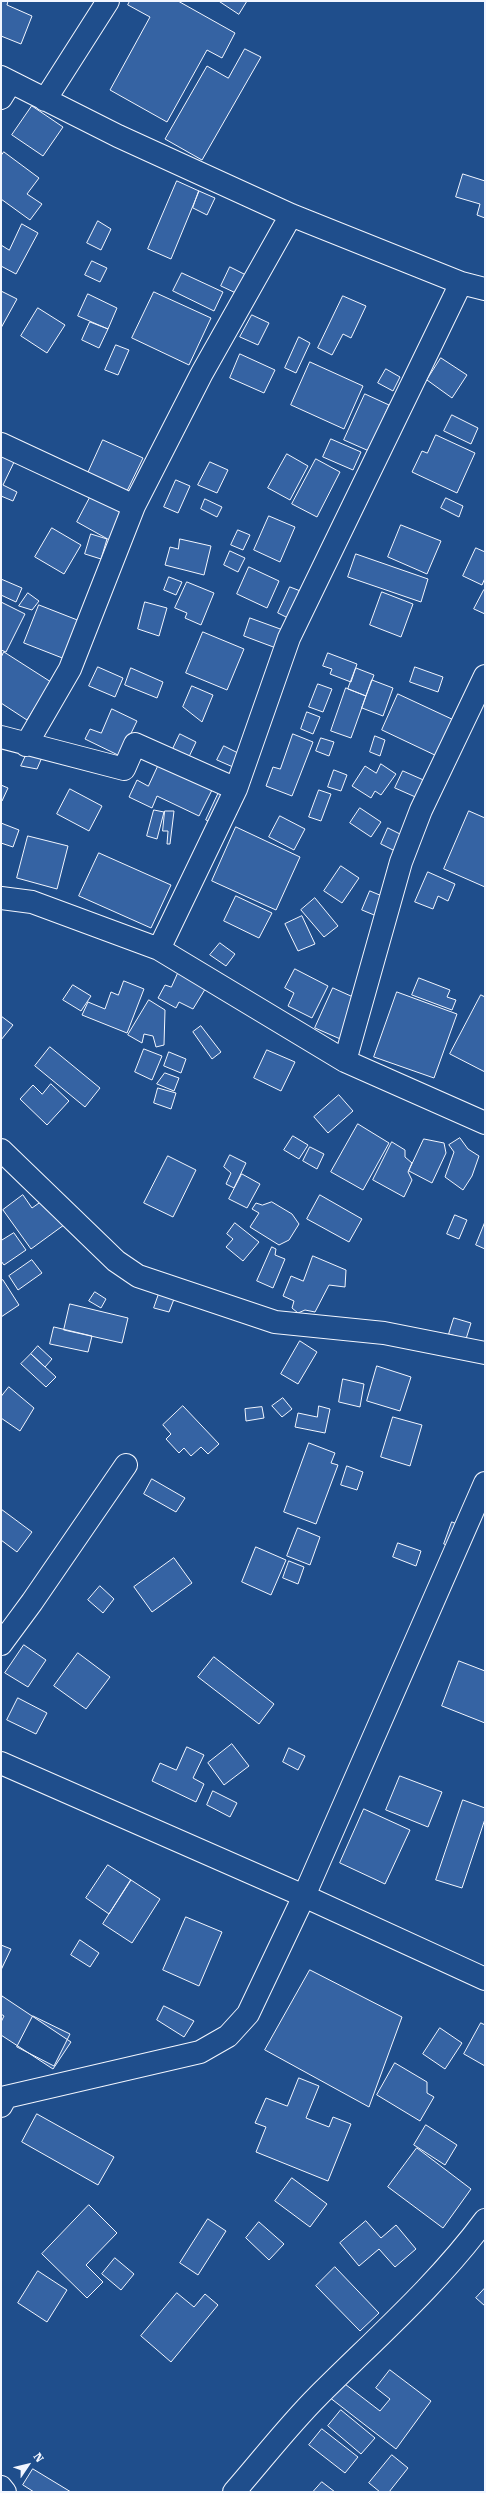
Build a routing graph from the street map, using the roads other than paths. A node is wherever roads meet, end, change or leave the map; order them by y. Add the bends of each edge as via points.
1 (108, 1) edge
2 (4, 85) edge
3 (45, 100) junction
4 (291, 215) junction
5 (460, 283) junction
6 (485, 289) edge
7 (1, 444) edge
8 (134, 506) junction
9 (485, 676) edge
10 (1, 737) edge
11 (26, 745) junction
12 (236, 789) junction
13 (1, 898) edge
14 (159, 949) junction
15 (345, 1061) junction
16 (485, 1123) edge
17 (1, 1150) edge
18 (485, 1353) edge
19 (126, 1465) dead end
20 (485, 1483) edge
21 (1, 1644) edge
22 (1, 1763) edge
23 (304, 1896) junction
24 (485, 1979) edge
25 (3, 2098) edge
26 (485, 2220) edge
27 (1, 2487) edge
28 (5, 2492) edge
29 (234, 2492) edge

1 - 3 street
2 - 3 street
3 - 4 street
4 - 5 street
4 - 8 street via 202,373
5 - 6 street
5 - 12 street via 288,638
7 - 8 street
8 - 11 street via 70,669
9 - 15 street via 421,810 401,862
10 - 11 street
11 - 12 street via 124,769 136,744
12 - 14 street
13 - 14 street via 32,902
14 - 15 street
15 - 16 street
17 - 18 street via 116,1261 138,1276 275,1322 384,1333
19 - 21 street
20 - 23 street
22 - 23 street
23 - 24 street
23 - 25 street via 248,2014 228,2036 200,2052
26 - 29 street via 467,2244 354,2363 317,2397
27 - 28 street

